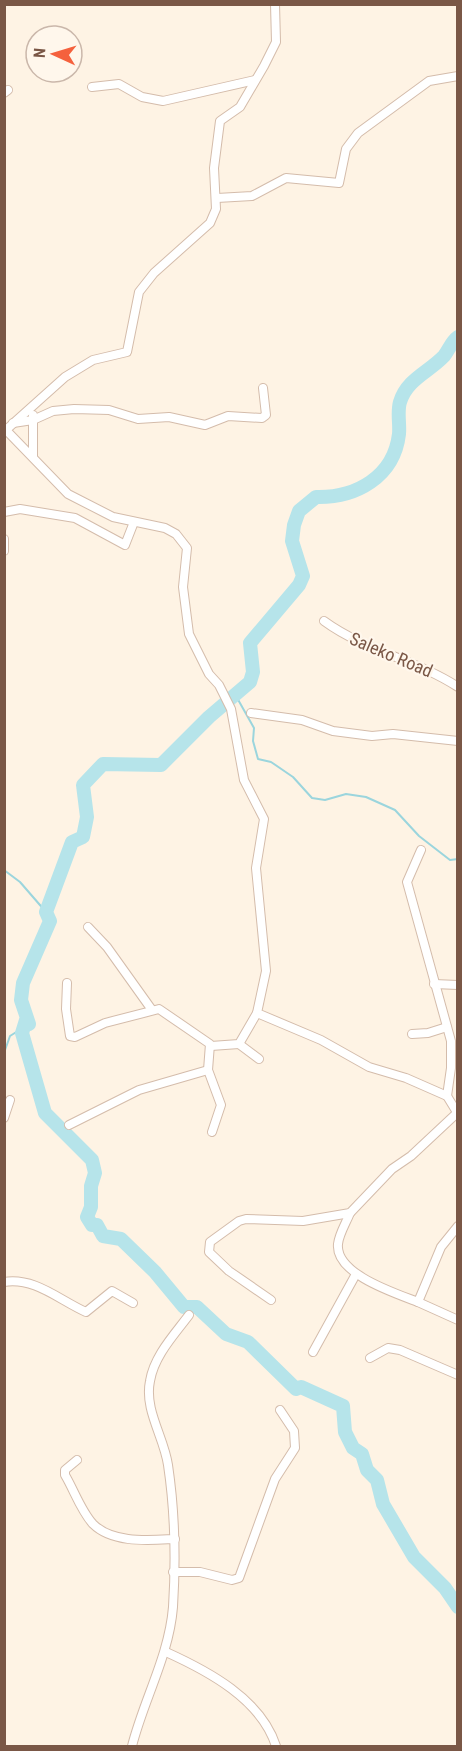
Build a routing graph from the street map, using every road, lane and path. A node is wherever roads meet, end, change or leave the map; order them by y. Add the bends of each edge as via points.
1 (275, 4) edge
2 (458, 76) edge
3 (255, 80) junction
4 (92, 87) dead end
5 (217, 198) junction
6 (263, 388) dead end
7 (32, 406) junction
8 (33, 420) junction
9 (8, 427) edge
10 (33, 456) junction
11 (4, 512) edge
12 (134, 522) junction
13 (4, 539) edge
14 (4, 552) edge
15 (324, 621) dead end
16 (458, 687) edge
17 (251, 712) dead end
18 (458, 741) edge
19 (421, 850) dead end
20 (88, 927) dead end
21 (67, 983) dead end
22 (434, 984) junction
23 (458, 985) edge
24 (152, 1010) junction
25 (257, 1013) junction
26 (447, 1027) junction
27 (412, 1034) dead end
28 (238, 1044) junction
29 (211, 1046) junction
30 (259, 1059) dead end
31 (208, 1070) junction
32 (447, 1096) junction
33 (9, 1100) dead end
34 (457, 1114) edge
35 (4, 1118) edge
36 (69, 1125) dead end
37 (212, 1132) dead end
38 (350, 1214) junction
39 (458, 1226) edge
40 (4, 1274) edge
41 (356, 1274) junction
42 (8, 1282) edge
43 (270, 1300) dead end
44 (418, 1302) junction
45 (133, 1303) dead end
46 (189, 1315) dead end
47 (458, 1320) edge
48 (313, 1352) dead end
49 (370, 1358) dead end
50 (458, 1375) edge
51 (280, 1410) dead end
52 (77, 1460) dead end
53 (175, 1539) junction
54 (173, 1572) junction
55 (166, 1652) junction
56 (132, 1746) edge
57 (276, 1746) edge

1 - 3 street via 276,42
2 - 5 street via 429,81 358,133 346,149 339,183 286,178 252,196
3 - 4 street via 164,101 142,97 119,84
3 - 5 street via 240,107 220,121 214,168
5 - 7 street via 210,224 154,273 139,292 127,352 93,360 65,376
6 - 8 street via 266,415 262,418 228,416 205,425 169,417 138,419 92,409 61,410
7 - 8 street
7 - 9 street
8 - 9 street
8 - 10 street
9 - 10 street
10 - 12 street via 74,498 106,515
11 - 12 street via 20,509 75,518 125,545
12 - 25 street via 165,528 187,548 183,587 189,634 208,674 227,700 244,780 264,823 256,868 266,971
13 - 14 street
15 - 16 street, Saleko Road via 342,635 415,662
17 - 18 street via 354,734
19 - 22 street via 407,882
20 - 24 street
21 - 24 street via 67,1026 73,1037
22 - 23 street
22 - 26 street
24 - 29 street via 159,1009 174,1017
25 - 28 street
25 - 32 street via 321,1040 369,1067
26 - 27 street
26 - 32 street via 452,1054
28 - 29 street
28 - 30 street
29 - 31 street
31 - 36 street via 139,1090
31 - 37 street via 221,1106
32 - 34 street
33 - 35 street
34 - 38 street via 392,1169
38 - 41 street via 338,1246 342,1262
38 - 43 street via 303,1221 246,1219 210,1242 209,1252
39 - 44 street via 441,1247
40 - 42 street
41 - 44 street
41 - 48 street
42 - 45 street via 38,1285 86,1312 112,1291
44 - 47 street
46 - 53 street via 166,1346 149,1383 152,1411 168,1461
49 - 50 street via 388,1348 400,1350
51 - 54 street via 294,1431 295,1448 275,1479 239,1578
52 - 53 street via 65,1470 65,1475 96,1527 123,1537
53 - 54 street
54 - 55 street via 173,1607
55 - 56 street
55 - 57 street via 220,1679 266,1724

